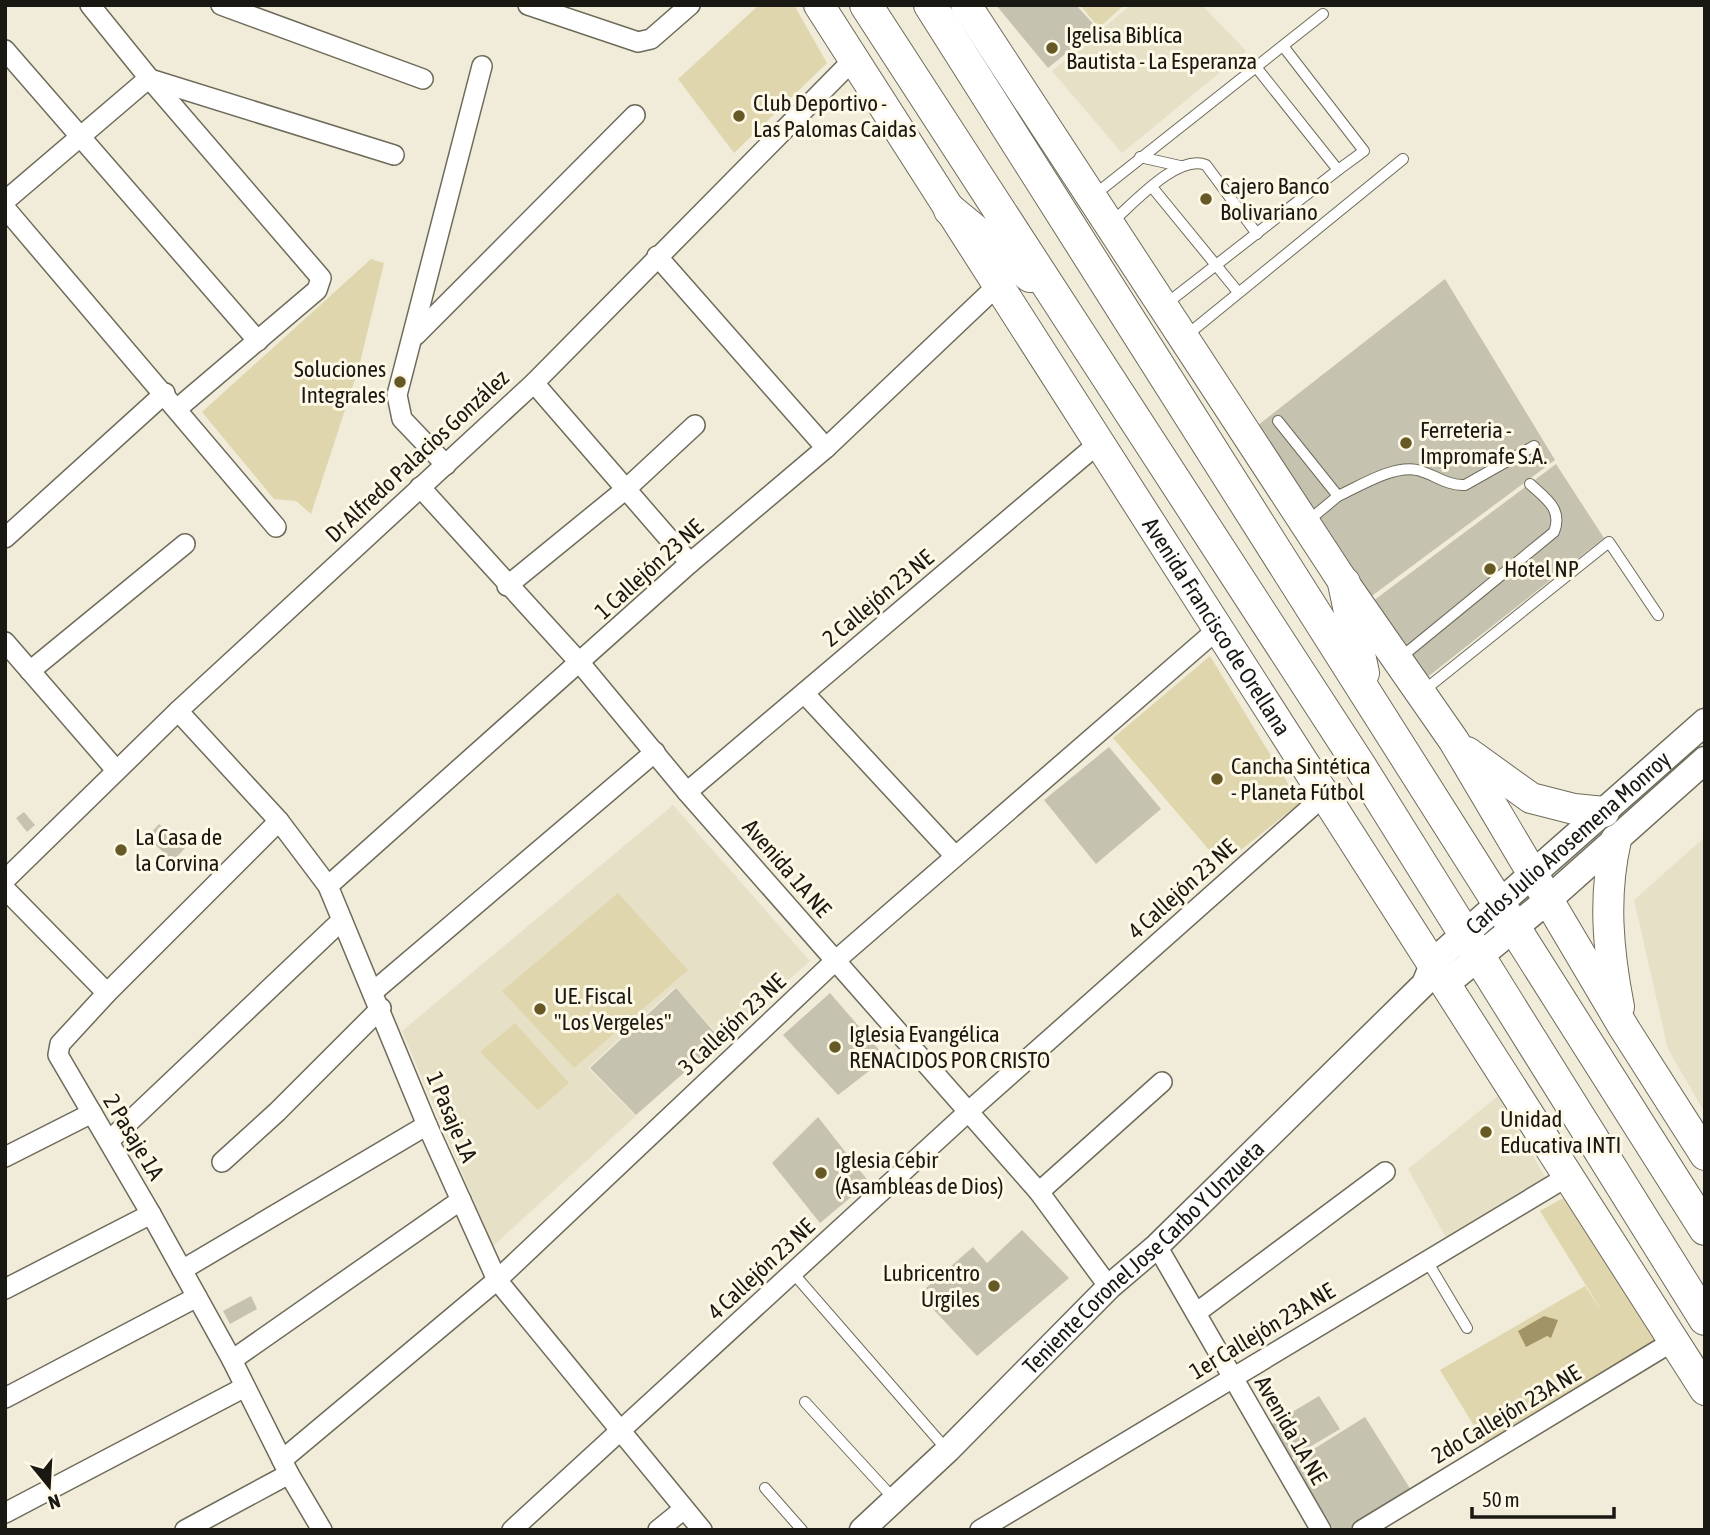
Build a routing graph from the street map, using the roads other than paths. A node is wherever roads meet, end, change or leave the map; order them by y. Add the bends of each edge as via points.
1 (90, 5) edge
2 (221, 5) edge
3 (528, 5) edge
4 (690, 5) edge
5 (819, 5) edge
6 (866, 5) edge
7 (930, 5) edge
8 (966, 5) edge
9 (1323, 14) dead end
10 (1283, 46) junction
11 (5, 50) edge
12 (853, 59) junction
13 (482, 66) dead end
14 (1256, 67) junction
15 (149, 78) junction
16 (423, 79) dead end
17 (635, 115) dead end
18 (81, 136) junction
19 (394, 155) dead end
20 (1140, 158) junction
21 (1404, 159) dead end
22 (1180, 166) junction
23 (1338, 170) junction
24 (1152, 187) junction
25 (1091, 198) junction
26 (5, 201) edge
27 (5, 208) edge
28 (950, 209) junction
29 (1109, 224) junction
30 (1257, 234) junction
31 (657, 256) junction
32 (1217, 265) junction
33 (998, 285) junction
34 (1238, 292) junction
35 (1060, 303) junction
36 (1162, 306) junction
37 (414, 337) junction
38 (1183, 338) junction
39 (258, 341) junction
40 (534, 383) junction
41 (171, 401) junction
42 (1278, 421) dead end
43 (695, 425) dead end
44 (1100, 442) junction
45 (1534, 446) dead end
46 (826, 448) junction
47 (446, 465) junction
48 (1530, 484) dead end
49 (420, 487) junction
50 (626, 489) junction
51 (1338, 496) junction
52 (1304, 524) junction
53 (276, 527) dead end
54 (5, 538) edge
55 (185, 544) dead end
56 (690, 563) junction
57 (1344, 583) junction
58 (507, 586) junction
59 (1658, 615) dead end
60 (1219, 628) junction
61 (5, 642) edge
62 (1397, 660) junction
63 (580, 663) junction
64 (30, 671) junction
65 (804, 693) junction
66 (1420, 693) junction
67 (1375, 707) junction
68 (178, 711) junction
69 (1705, 722) edge
70 (1454, 741) junction
71 (655, 752) junction
72 (1705, 760) edge
73 (116, 770) junction
74 (687, 792) junction
75 (1326, 794) junction
76 (1604, 812) junction
77 (279, 821) junction
78 (1616, 840) junction
79 (956, 856) junction
80 (1532, 875) junction
81 (5, 880) edge
82 (328, 886) junction
83 (5, 889) edge
84 (1548, 900) junction
85 (1506, 917) junction
86 (342, 920) junction
87 (1471, 945) junction
88 (835, 961) junction
89 (1434, 976) junction
90 (107, 993) junction
91 (378, 1000) junction
92 (1624, 1028) junction
93 (1162, 1082) dead end
94 (969, 1111) junction
95 (92, 1113) junction
96 (427, 1125) junction
97 (110, 1141) junction
98 (1705, 1155) edge
99 (5, 1157) edge
100 (222, 1162) dead end
101 (1385, 1172) dead end
102 (1570, 1175) junction
103 (1039, 1192) junction
104 (461, 1200) junction
105 (151, 1214) junction
106 (1705, 1229) edge
107 (1157, 1246) junction
108 (1427, 1261) junction
109 (182, 1270) junction
110 (793, 1273) junction
111 (497, 1280) junction
112 (1110, 1287) junction
113 (5, 1289) edge
114 (197, 1297) junction
115 (1196, 1313) junction
116 (1705, 1319) edge
117 (1467, 1328) dead end
118 (1675, 1340) junction
119 (232, 1360) junction
120 (1232, 1378) junction
121 (245, 1387) junction
122 (1705, 1390) edge
123 (5, 1398) edge
124 (805, 1402) dead end
125 (622, 1430) junction
126 (948, 1450) junction
127 (285, 1467) junction
128 (765, 1488) dead end
129 (894, 1499) junction
130 (684, 1509) junction
131 (5, 1513) edge
132 (185, 1530) edge
133 (322, 1530) edge
134 (512, 1530) edge
135 (659, 1530) edge
136 (702, 1530) edge
137 (802, 1530) edge
138 (862, 1530) edge
139 (980, 1530) edge
140 (1321, 1530) edge
141 (1362, 1530) edge

1 - 15 street
2 - 16 street
3 - 4 street via 638,42 651,39
5 - 12 main road, Avenida Francisco de Orellana
6 - 35 highway, Avenida Francisco de Orellana
7 - 67 highway
8 - 25 main road
9 - 10 lane
10 - 14 lane
10 - 23 lane via 1364,151
11 - 18 street
12 - 28 main road, Avenida Francisco de Orellana
12 - 31 street, Dr Alfredo Palacios González
13 - 37 street
14 - 20 lane
14 - 23 lane
15 - 18 street
15 - 19 street
15 - 39 street via 321,278 317,290
17 - 37 street
18 - 26 street
18 - 39 street
20 - 22 lane
20 - 25 lane
21 - 34 lane
22 - 24 lane
22 - 30 lane via 1191,161 1206,165
23 - 30 lane
24 - 29 lane
24 - 32 lane
25 - 29 main road
27 - 41 street
28 - 33 main road, Avenida Francisco de Orellana
28 - 35 highway
29 - 36 main road
30 - 32 lane
31 - 40 street, Dr Alfredo Palacios González
31 - 46 street
32 - 34 lane
32 - 36 lane
33 - 44 main road, Avenida Francisco de Orellana
33 - 46 street, 1 Callejón 23 NE
34 - 38 lane
35 - 87 highway, Avenida Francisco de Orellana
36 - 38 main road
37 - 47 street via 397,396 398,413
38 - 52 main road
39 - 41 street
40 - 47 street, Dr Alfredo Palacios González
40 - 50 street
41 - 53 street
41 - 54 street
42 - 51 lane
43 - 50 street
44 - 60 main road, Avenida Francisco de Orellana
44 - 65 street, 2 Callejón 23 NE
45 - 51 lane via 1465,485 1404,470
46 - 56 street, 1 Callejón 23 NE
47 - 49 street, Dr Alfredo Palacios González
48 - 62 lane via 1556,508 1554,532
49 - 58 street, Avenida 1A NE
49 - 68 street, Dr Alfredo Palacios González
50 - 56 street
50 - 58 street
51 - 52 lane
52 - 57 main road
55 - 64 street
56 - 63 street, 1 Callejón 23 NE
57 - 62 main road
57 - 67 highway via 1358,657
58 - 63 street, Avenida 1A NE
59 - 66 lane via 1609,542
60 - 75 main road, Avenida Francisco de Orellana
60 - 79 street, 3 Callejón 23 NE
61 - 64 street
62 - 66 main road
63 - 71 street, Avenida 1A NE
63 - 82 street, 1 Callejón 23 NE
64 - 73 street
65 - 74 street, 2 Callejón 23 NE
65 - 79 street
66 - 70 main road
67 - 85 highway
68 - 73 street, Dr Alfredo Palacios González
68 - 77 street, 1 Pasaje 1A
69 - 76 main road, Carlos Julio Arosemena Monroy
70 - 76 main road via 1531,798
70 - 80 main road
71 - 74 street, Avenida 1A NE
71 - 91 street
72 - 78 main road, Carlos Julio Arosemena Monroy
73 - 81 street, Dr Alfredo Palacios González
74 - 88 street, Avenida 1A NE
75 - 89 main road, Avenida Francisco de Orellana
75 - 94 street, 4 Callejón 23 NE
76 - 80 main road, Carlos Julio Arosemena Monroy
77 - 82 street, 1 Pasaje 1A
77 - 90 street, 2 Pasaje 1A
78 - 84 main road, Carlos Julio Arosemena Monroy
78 - 92 main road via 1607,887 1608,935
79 - 88 street, 3 Callejón 23 NE
80 - 84 main road
80 - 85 main road, Carlos Julio Arosemena Monroy
82 - 86 street, 1 Pasaje 1A
83 - 90 street
84 - 85 main road, Carlos Julio Arosemena Monroy
84 - 92 main road
85 - 87 main road, Carlos Julio Arosemena Monroy
85 - 106 highway
86 - 91 street, 1 Pasaje 1A
86 - 97 street
87 - 89 main road, Carlos Julio Arosemena Monroy
87 - 116 highway, Avenida Francisco de Orellana
88 - 94 street, Avenida 1A NE
88 - 111 street, 3 Callejón 23 NE
89 - 102 main road, Avenida Francisco de Orellana
89 - 107 street, Teniente Coronel Jose Carbo Y Unzueta
90 - 95 street, 2 Pasaje 1A via 57,1048 60,1061
91 - 96 street, 1 Pasaje 1A
91 - 100 street via 277,1112
92 - 98 main road
93 - 103 street
94 - 103 street, Avenida 1A NE
94 - 110 street, 4 Callejón 23 NE
95 - 97 street, 2 Pasaje 1A
95 - 99 street
96 - 104 street, 1 Pasaje 1A
96 - 109 street
97 - 105 street, 2 Pasaje 1A
101 - 115 street
102 - 108 street, 1er Callejón 23A NE
102 - 118 main road, Avenida Francisco de Orellana
103 - 112 street, Avenida 1A NE
104 - 111 street, 1 Pasaje 1A
104 - 119 street
105 - 109 street, 2 Pasaje 1A
105 - 113 street
107 - 112 street, Teniente Coronel Jose Carbo Y Unzueta
107 - 115 street, Avenida 1A NE
108 - 117 lane
108 - 120 street, 1er Callejón 23A NE
109 - 114 street, 2 Pasaje 1A
110 - 125 street, 4 Callejón 23 NE
110 - 126 lane
111 - 125 street, 1 Pasaje 1A
111 - 127 street, 3 Callejón 23 NE
112 - 126 street, Teniente Coronel Jose Carbo Y Unzueta
114 - 119 street, 2 Pasaje 1A
114 - 123 street
115 - 120 street, Avenida 1A NE
118 - 122 main road, Avenida Francisco de Orellana
118 - 141 street, 2do Callejón 23A NE
119 - 121 street, 2 Pasaje 1A
120 - 139 street, 1er Callejón 23A NE
120 - 140 street, Avenida 1A NE
121 - 127 street, 2 Pasaje 1A
121 - 131 street
124 - 129 lane
125 - 130 street, 1 Pasaje 1A
125 - 134 street, 4 Callejón 23 NE
126 - 129 street, Teniente Coronel Jose Carbo Y Unzueta
127 - 132 street, 3 Callejón 23 NE
127 - 133 street, 2 Pasaje 1A
128 - 137 lane
129 - 138 street, Teniente Coronel Jose Carbo Y Unzueta
130 - 135 street
130 - 136 street, 1 Pasaje 1A

